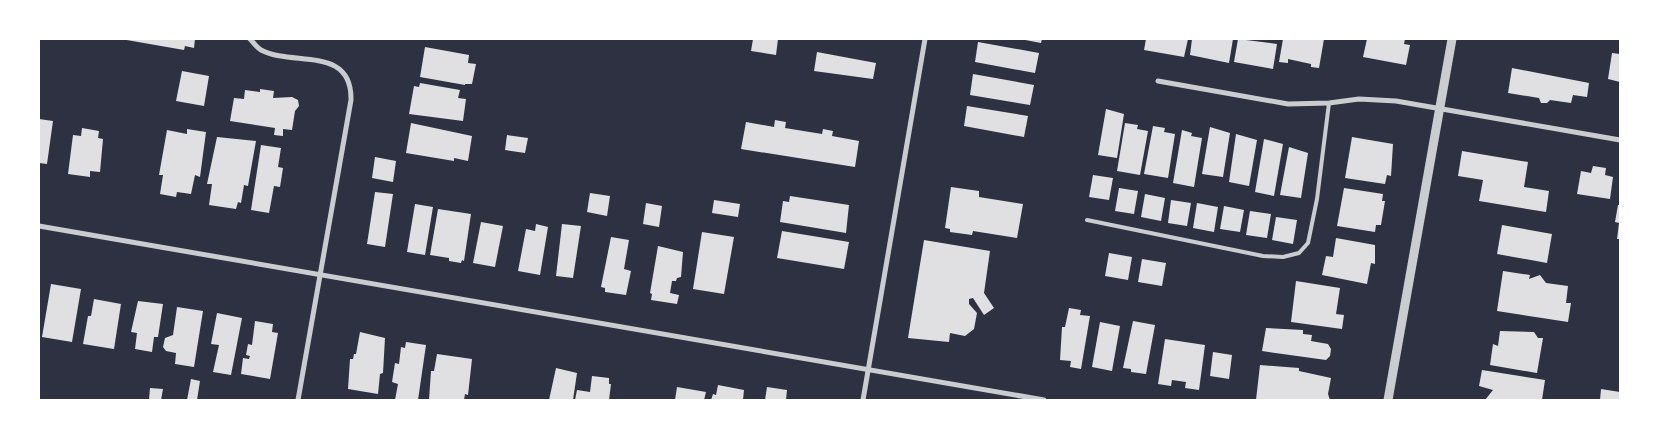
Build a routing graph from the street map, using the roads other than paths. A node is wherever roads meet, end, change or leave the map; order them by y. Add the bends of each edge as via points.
1 (250, 39) edge
2 (925, 39) edge
3 (1452, 39) edge
4 (1158, 81) dead end
5 (1329, 103) junction
6 (1439, 108) junction
7 (1620, 140) edge
8 (1087, 220) dead end
9 (39, 226) edge
10 (320, 275) junction
11 (868, 370) junction
12 (298, 400) edge
13 (863, 400) edge
14 (1044, 400) edge
15 (1388, 400) edge

1 - 10 street via 260,50 332,64 350,81 351,100
2 - 11 street
3 - 6 street
4 - 5 street via 1288,104
5 - 6 street via 1359,98
5 - 8 lane via 1308,243 1298,253 1283,257 1263,256
6 - 7 street
6 - 15 street
9 - 10 street
10 - 11 street
10 - 12 street
11 - 13 street
11 - 14 street

